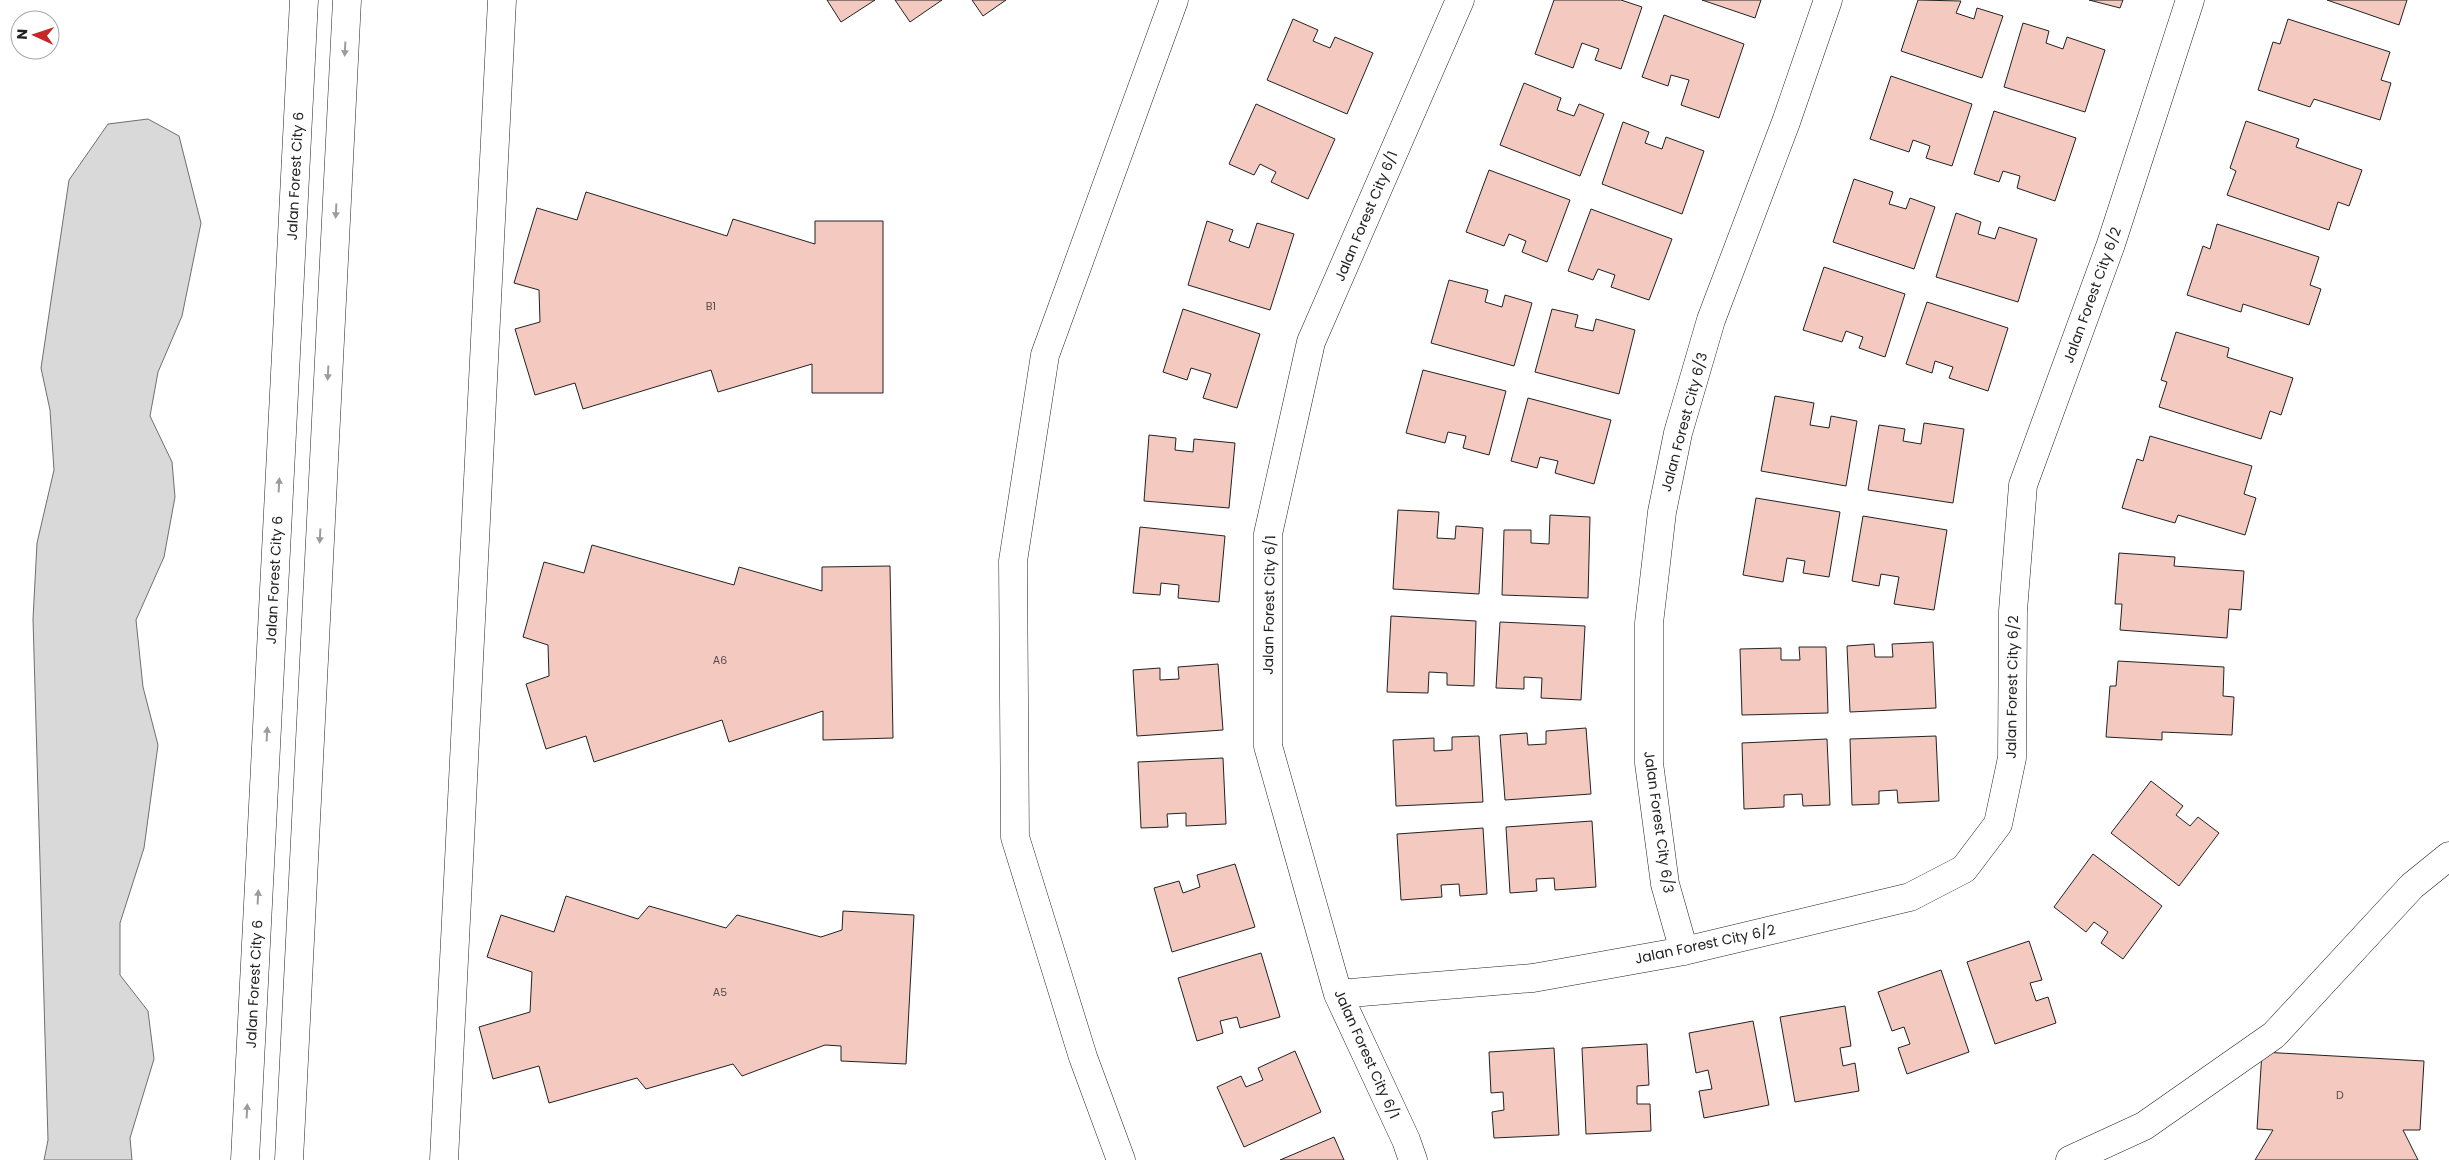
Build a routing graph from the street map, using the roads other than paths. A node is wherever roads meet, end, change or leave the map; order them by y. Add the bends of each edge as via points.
1 (304, 0) edge
2 (347, 0) edge
3 (502, 0) edge
4 (1174, 0) edge
5 (1460, 0) edge
6 (1828, 0) edge
7 (2190, 0) edge
8 (2449, 856) edge
9 (1684, 951) junction
10 (1338, 994) junction
11 (292, 1156) edge
12 (245, 1160) edge
13 (444, 1160) edge
14 (1122, 1160) edge
15 (1413, 1160) edge
16 (2070, 1160) edge

12 -> 1 street, Jalan Forest City 6
2 -> 11 street
3 - 13 street
4 - 14 street via 1045,355 1013,561 1015,837 1083,1057
5 - 10 street, Jalan Forest City 6/1 via 1312,342 1268,534 1268,746
6 - 9 street, Jalan Forest City 6/3 via 1712,320 1678,434 1662,512 1649,623 1649,763 1665,884
7 - 9 street, Jalan Forest City 6/2 via 2111,244 2023,486 2013,611 2012,758 1998,824 1964,869 1910,897
8 - 16 street via 2412,886 2274,1035 2144,1126
9 - 10 street, Jalan Forest City 6/2 via 1533,978
10 - 15 street, Jalan Forest City 6/1

